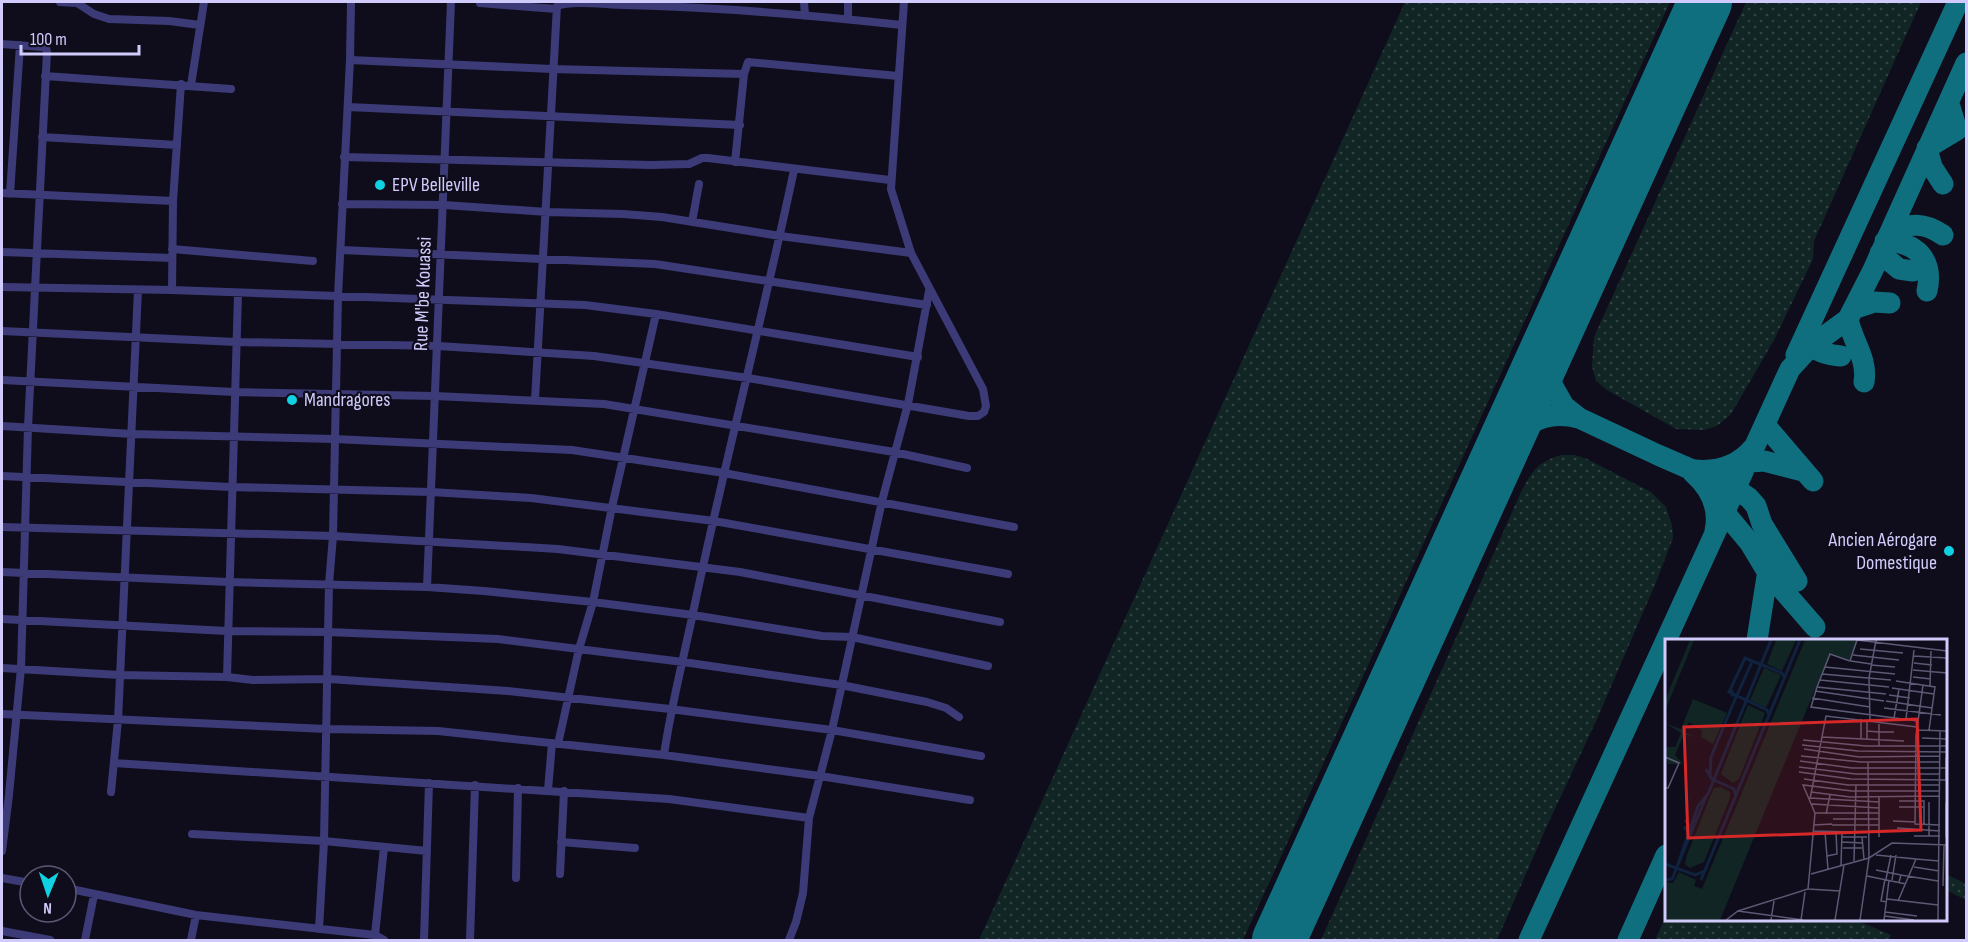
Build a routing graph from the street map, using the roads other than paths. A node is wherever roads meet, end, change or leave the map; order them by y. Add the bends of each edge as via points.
1 (60, 2) edge
2 (204, 2) edge
3 (351, 2) edge
4 (451, 2) edge
5 (804, 2) edge
6 (848, 2) edge
7 (904, 2) edge
8 (480, 3) dead end
9 (574, 3) edge
10 (668, 4) edge
11 (718, 6) edge
12 (556, 9) junction
13 (805, 16) junction
14 (848, 19) junction
15 (200, 25) junction
16 (902, 25) junction
17 (2, 44) edge
18 (20, 45) junction
19 (350, 60) junction
20 (448, 64) junction
21 (552, 69) junction
22 (744, 74) junction
23 (45, 76) junction
24 (898, 76) junction
25 (181, 84) junction
26 (191, 85) junction
27 (231, 89) dead end
28 (348, 107) junction
29 (447, 111) junction
30 (550, 116) junction
31 (740, 125) junction
32 (42, 136) junction
33 (177, 145) junction
34 (344, 157) junction
35 (446, 159) junction
36 (548, 162) junction
37 (735, 162) junction
38 (794, 170) junction
39 (890, 180) junction
40 (699, 184) dead end
41 (6, 194) edge
42 (39, 195) junction
43 (173, 201) junction
44 (342, 204) junction
45 (444, 205) junction
46 (547, 212) junction
47 (692, 222) junction
48 (780, 236) junction
49 (341, 250) junction
50 (2, 252) edge
51 (911, 252) junction
52 (172, 253) junction
53 (440, 253) junction
54 (36, 255) junction
55 (544, 258) junction
56 (313, 261) dead end
57 (770, 282) junction
58 (2, 287) edge
59 (36, 287) junction
60 (138, 290) junction
61 (172, 290) junction
62 (930, 291) junction
63 (238, 294) junction
64 (338, 296) junction
65 (439, 299) junction
66 (542, 305) junction
67 (927, 305) junction
68 (656, 314) junction
69 (758, 330) junction
70 (2, 331) edge
71 (34, 332) junction
72 (136, 336) junction
73 (236, 342) junction
74 (337, 344) junction
75 (438, 346) junction
76 (538, 352) junction
77 (918, 357) junction
78 (644, 362) junction
79 (748, 378) junction
80 (2, 380) edge
81 (31, 381) junction
82 (134, 386) junction
83 (234, 392) junction
84 (336, 395) junction
85 (435, 396) junction
86 (535, 400) junction
87 (908, 404) junction
88 (634, 409) junction
89 (2, 426) edge
90 (737, 426) junction
91 (28, 427) junction
92 (132, 434) junction
93 (233, 436) junction
94 (334, 439) junction
95 (434, 443) junction
96 (894, 452) junction
97 (623, 457) junction
98 (967, 468) dead end
99 (724, 472) junction
100 (2, 476) edge
101 (27, 477) junction
102 (129, 482) junction
103 (231, 487) junction
104 (334, 489) junction
105 (431, 492) junction
106 (882, 501) junction
107 (612, 507) junction
108 (714, 521) junction
109 (2, 527) edge
110 (1014, 527) dead end
111 (26, 528) junction
112 (127, 530) junction
113 (230, 533) junction
114 (333, 536) junction
115 (429, 541) junction
116 (871, 549) junction
117 (602, 555) junction
118 (703, 567) junction
119 (2, 572) edge
120 (24, 572) junction
121 (1008, 574) dead end
122 (125, 577) junction
123 (228, 582) junction
124 (329, 584) junction
125 (428, 587) junction
126 (862, 595) junction
127 (593, 602) junction
128 (693, 615) junction
129 (2, 619) edge
130 (22, 619) junction
131 (1000, 622) dead end
132 (122, 624) junction
133 (227, 632) junction
134 (328, 632) junction
135 (852, 637) junction
136 (579, 649) junction
137 (682, 662) junction
138 (988, 666) dead end
139 (2, 668) edge
140 (21, 668) junction
141 (120, 675) junction
142 (227, 677) junction
143 (329, 679) junction
144 (841, 685) junction
145 (569, 699) junction
146 (670, 709) junction
147 (2, 714) edge
148 (17, 715) junction
149 (959, 717) dead end
150 (118, 720) junction
151 (327, 729) junction
152 (832, 730) junction
153 (555, 743) junction
154 (664, 755) junction
155 (981, 756) dead end
156 (114, 763) junction
157 (820, 776) junction
158 (326, 777) junction
159 (429, 783) junction
160 (475, 785) junction
161 (518, 788) junction
162 (548, 790) junction
163 (564, 791) junction
164 (111, 792) dead end
165 (970, 800) dead end
166 (809, 818) junction
167 (192, 834) dead end
168 (324, 841) junction
169 (561, 842) junction
170 (384, 847) junction
171 (635, 848) dead end
172 (2, 851) edge
173 (427, 851) junction
174 (560, 874) dead end
175 (516, 878) dead end
176 (2, 879) edge
177 (18, 881) edge
178 (78, 891) edge
179 (94, 895) junction
180 (196, 915) junction
181 (320, 929) junction
182 (2, 931) edge
183 (375, 935) junction
184 (50, 940) edge
185 (86, 940) edge
186 (191, 940) edge
187 (384, 940) edge
188 (424, 940) edge
189 (470, 940) edge
190 (789, 940) edge

1 - 15 street via 77,3 109,19
2 - 15 street
3 - 19 street
4 - 20 street, Rue M'be Kouassi
5 - 13 street
6 - 14 street
7 - 16 street
8 - 12 street
9 - 10 street
9 - 12 street via 560,4
10 - 11 street
11 - 13 street
12 - 21 street
13 - 14 street
14 - 16 street
15 - 26 street
16 - 24 street
17 - 18 street
18 - 23 street via 46,48
18 - 41 street
19 - 20 street
19 - 28 street
20 - 21 street
20 - 29 street, Rue M'be Kouassi
21 - 22 street
21 - 30 street
22 - 24 street via 746,65 752,61
22 - 31 street
23 - 25 street
23 - 32 street
24 - 39 street
25 - 26 street
25 - 33 street
26 - 27 street
28 - 29 street
28 - 34 street
29 - 30 street
29 - 35 street, Rue M'be Kouassi
30 - 31 street
30 - 36 street
31 - 37 street
32 - 33 street
32 - 42 street
33 - 43 street
34 - 35 street
34 - 44 street
35 - 36 street
35 - 45 street, Rue M'be Kouassi
36 - 37 street via 689,164 702,158
36 - 46 street
37 - 38 street
38 - 39 street
38 - 48 street
39 - 51 street
40 - 47 street
41 - 42 street
42 - 43 street
42 - 54 street
43 - 52 street
44 - 45 street
44 - 49 street
45 - 46 street
45 - 53 street, Rue M'be Kouassi
46 - 47 street via 623,214
46 - 55 street
47 - 48 street
48 - 51 street
48 - 57 street
49 - 53 street
49 - 64 street
50 - 54 street
51 - 62 street
52 - 54 street
52 - 56 street
52 - 61 street
53 - 55 street
53 - 65 street, Rue M'be Kouassi
54 - 59 street
55 - 57 street via 655,264
55 - 66 street
57 - 67 street
57 - 69 street
58 - 59 street
59 - 60 street
59 - 71 street
60 - 61 street
60 - 72 street
61 - 63 street
62 - 67 street
62 - 87 street via 983,389 986,406 978,416 969,416
63 - 64 street
63 - 73 street
64 - 65 street
64 - 74 street
65 - 66 street
65 - 75 street, Rue M'be Kouassi
66 - 68 street via 585,305
66 - 76 street
67 - 77 street
68 - 69 street
68 - 78 street
69 - 77 street
69 - 79 street
70 - 71 street
71 - 72 street
71 - 81 street
72 - 73 street
72 - 82 street
73 - 74 street
73 - 83 street
74 - 75 street
74 - 84 street
75 - 76 street
75 - 85 street, Rue M'be Kouassi
76 - 78 street
76 - 86 street
77 - 87 street
78 - 79 street
78 - 88 street
79 - 87 street
79 - 90 street
80 - 81 street
81 - 82 street
81 - 91 street
82 - 83 street
82 - 92 street
83 - 84 street
83 - 93 street
84 - 85 street
84 - 94 street
85 - 86 street
85 - 95 street, Rue M'be Kouassi
86 - 88 street
87 - 96 street
88 - 90 street
88 - 97 street
89 - 91 street
90 - 96 street
90 - 99 street
91 - 92 street
91 - 101 street
92 - 93 street
92 - 102 street
93 - 94 street
93 - 103 street
94 - 95 street
94 - 104 street
95 - 97 street via 572,450
95 - 105 street, Rue M'be Kouassi
96 - 98 street
96 - 106 street
97 - 99 street
97 - 107 street
99 - 106 street
99 - 108 street
100 - 101 street
101 - 102 street
101 - 111 street
102 - 103 street
102 - 112 street
103 - 104 street
103 - 113 street
104 - 105 street
104 - 114 street
105 - 107 street
105 - 115 street, Rue M'be Kouassi
106 - 110 street
106 - 116 street
107 - 108 street
107 - 117 street
108 - 116 street
108 - 118 street
109 - 111 street
111 - 112 street
111 - 120 street
112 - 113 street
112 - 122 street
113 - 114 street
113 - 123 street
114 - 115 street
114 - 124 street
115 - 117 street
115 - 125 street, Rue M'be Kouassi
116 - 121 street
116 - 126 street
117 - 118 street
117 - 127 street
118 - 126 street
118 - 128 street
119 - 120 street
120 - 122 street
120 - 130 street
122 - 123 street
122 - 132 street
123 - 124 street
123 - 133 street
124 - 125 street
124 - 134 street
125 - 127 street
126 - 131 street
126 - 135 street
127 - 128 street
127 - 136 street
128 - 135 street via 822,636
128 - 137 street
129 - 130 street
130 - 132 street
130 - 140 street
132 - 133 street
132 - 141 street
133 - 134 street
133 - 142 street
134 - 136 street via 498,639
134 - 143 street
135 - 138 street
135 - 144 street
136 - 137 street
136 - 145 street
137 - 144 street
137 - 146 street
139 - 140 street
140 - 141 street
140 - 148 street
141 - 142 street
141 - 150 street
142 - 143 street
143 - 145 street
143 - 151 street
144 - 149 street via 927,702
144 - 152 street
145 - 146 street
145 - 153 street
146 - 152 street
146 - 154 street
147 - 148 street
148 - 150 street
148 - 172 street
150 - 151 street
150 - 156 street
151 - 153 street via 438,731
151 - 158 street
152 - 155 street
152 - 157 street
153 - 154 street
153 - 162 street
154 - 157 street
156 - 158 street
156 - 164 street
157 - 165 street
157 - 166 street
158 - 159 street
158 - 168 street
159 - 160 street
159 - 173 street
160 - 161 street
160 - 189 street
161 - 162 street
161 - 175 street
162 - 163 street
163 - 166 street via 669,799
163 - 169 street
166 - 190 street via 803,893
167 - 168 street
168 - 170 street
168 - 181 street
169 - 171 street
169 - 174 street
170 - 173 street
170 - 183 street
173 - 188 street
176 - 177 street
178 - 179 street
179 - 180 street
179 - 185 street
180 - 181 street
180 - 186 street
181 - 183 street
182 - 184 street
183 - 187 street

